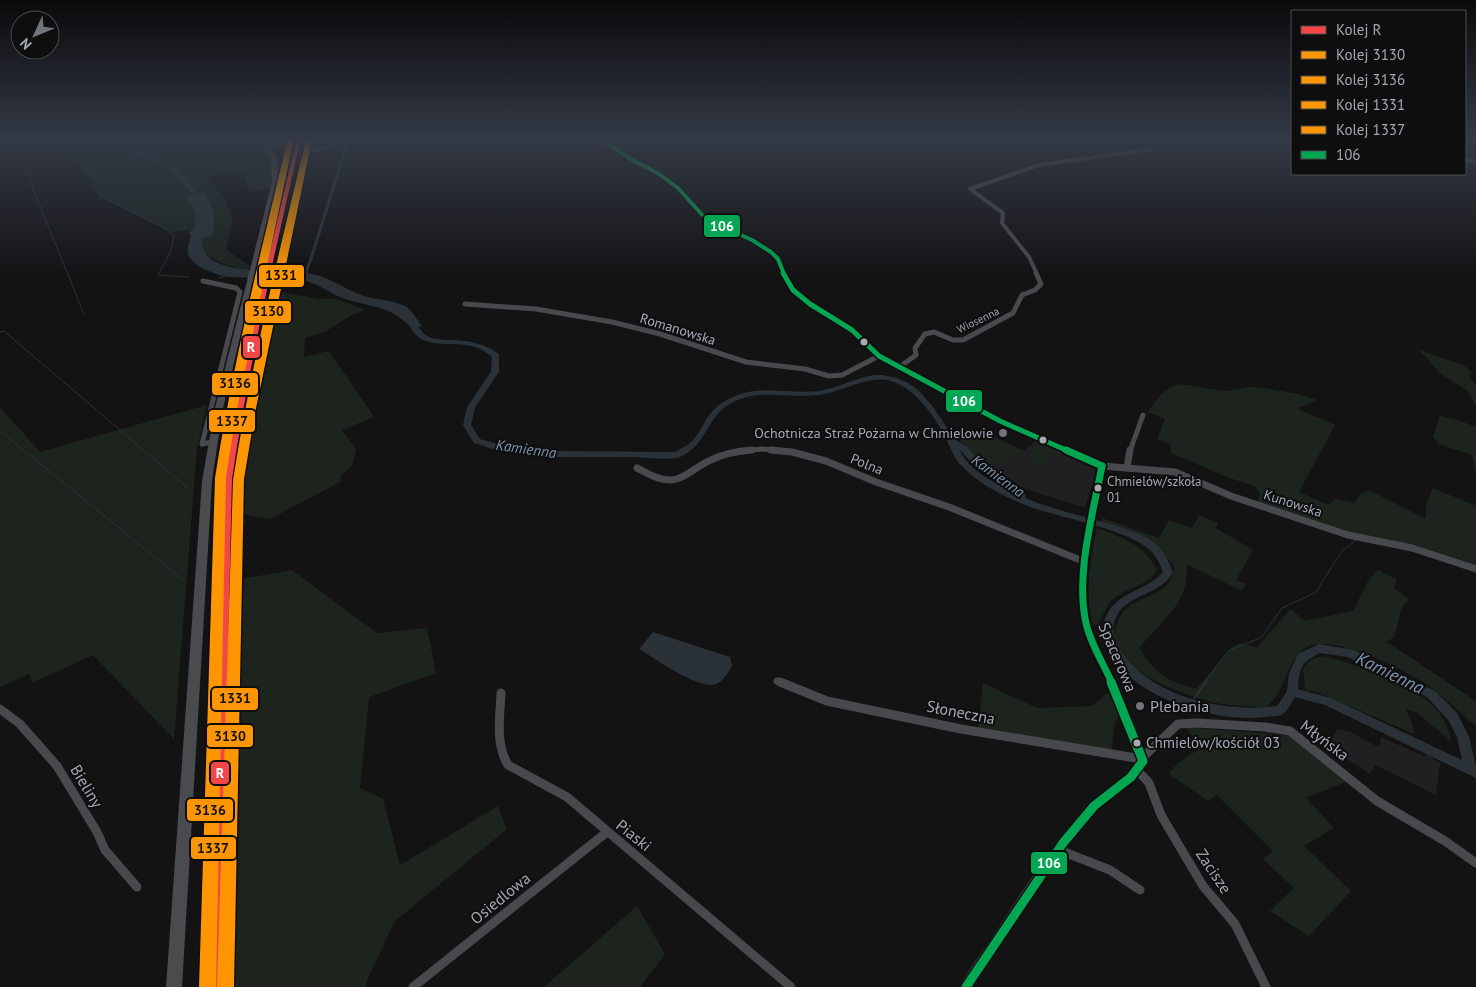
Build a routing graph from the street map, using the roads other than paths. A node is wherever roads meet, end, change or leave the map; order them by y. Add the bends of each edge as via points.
1 (274, 184) edge
2 (673, 184) edge
3 (984, 184) edge
4 (203, 281) dead end
5 (465, 304) dead end
6 (879, 356) junction
7 (898, 368) junction
8 (1143, 415) dead end
9 (212, 442) junction
10 (1102, 466) junction
11 (1127, 467) junction
12 (637, 468) dead end
13 (1085, 562) junction
14 (1476, 569) edge
15 (777, 681) dead end
16 (501, 693) dead end
17 (0, 709) edge
18 (1142, 758) junction
19 (1138, 771) junction
20 (607, 832) junction
21 (1060, 850) junction
22 (1476, 863) edge
23 (137, 887) dead end
24 (1140, 890) dead end
25 (174, 987) edge
26 (413, 987) edge
27 (791, 987) edge
28 (966, 987) edge
29 (1266, 987) edge

1 - 9 main road
2 - 6 street via 706,219 771,252 778,258 787,282 794,290 852,330
3 - 7 street, Wiosenna via 970,189 1003,214 1003,226 1029,257 1040,284 1020,298 1013,313 963,340 953,340 934,332 925,334 916,344 914,358
4 - 9 street via 236,288 240,292 202,444
5 - 6 street, Romanowska via 536,309 612,322 746,362 829,376 842,375
6 - 7 street
7 - 10 street via 1000,421
8 - 11 street
9 - 25 main road via 201,555
10 - 11 street, Kunowska
10 - 13 street, Spacerowa
11 - 14 street, Kunowska via 1175,472 1231,496 1358,538 1412,548
12 - 13 street, Polna via 670,480 730,452 762,449 801,453 954,508
13 - 18 street, Spacerowa via 1083,599 1087,628
15 - 18 street, Słoneczna via 827,701 961,729
16 - 20 street, Piaski via 500,748 508,765 566,797
17 - 23 street, Bieliny via 20,724 57,766 105,850
18 - 19 street
18 - 22 street, Młyńska via 1178,724 1286,730 1302,739 1382,804
19 - 21 street via 1102,798
19 - 29 street, Zacisze via 1150,783 1161,815 1203,886 1235,924
20 - 26 street, Osiedlowa
20 - 27 street, Piaski
21 - 24 street via 1110,870
21 - 28 street

